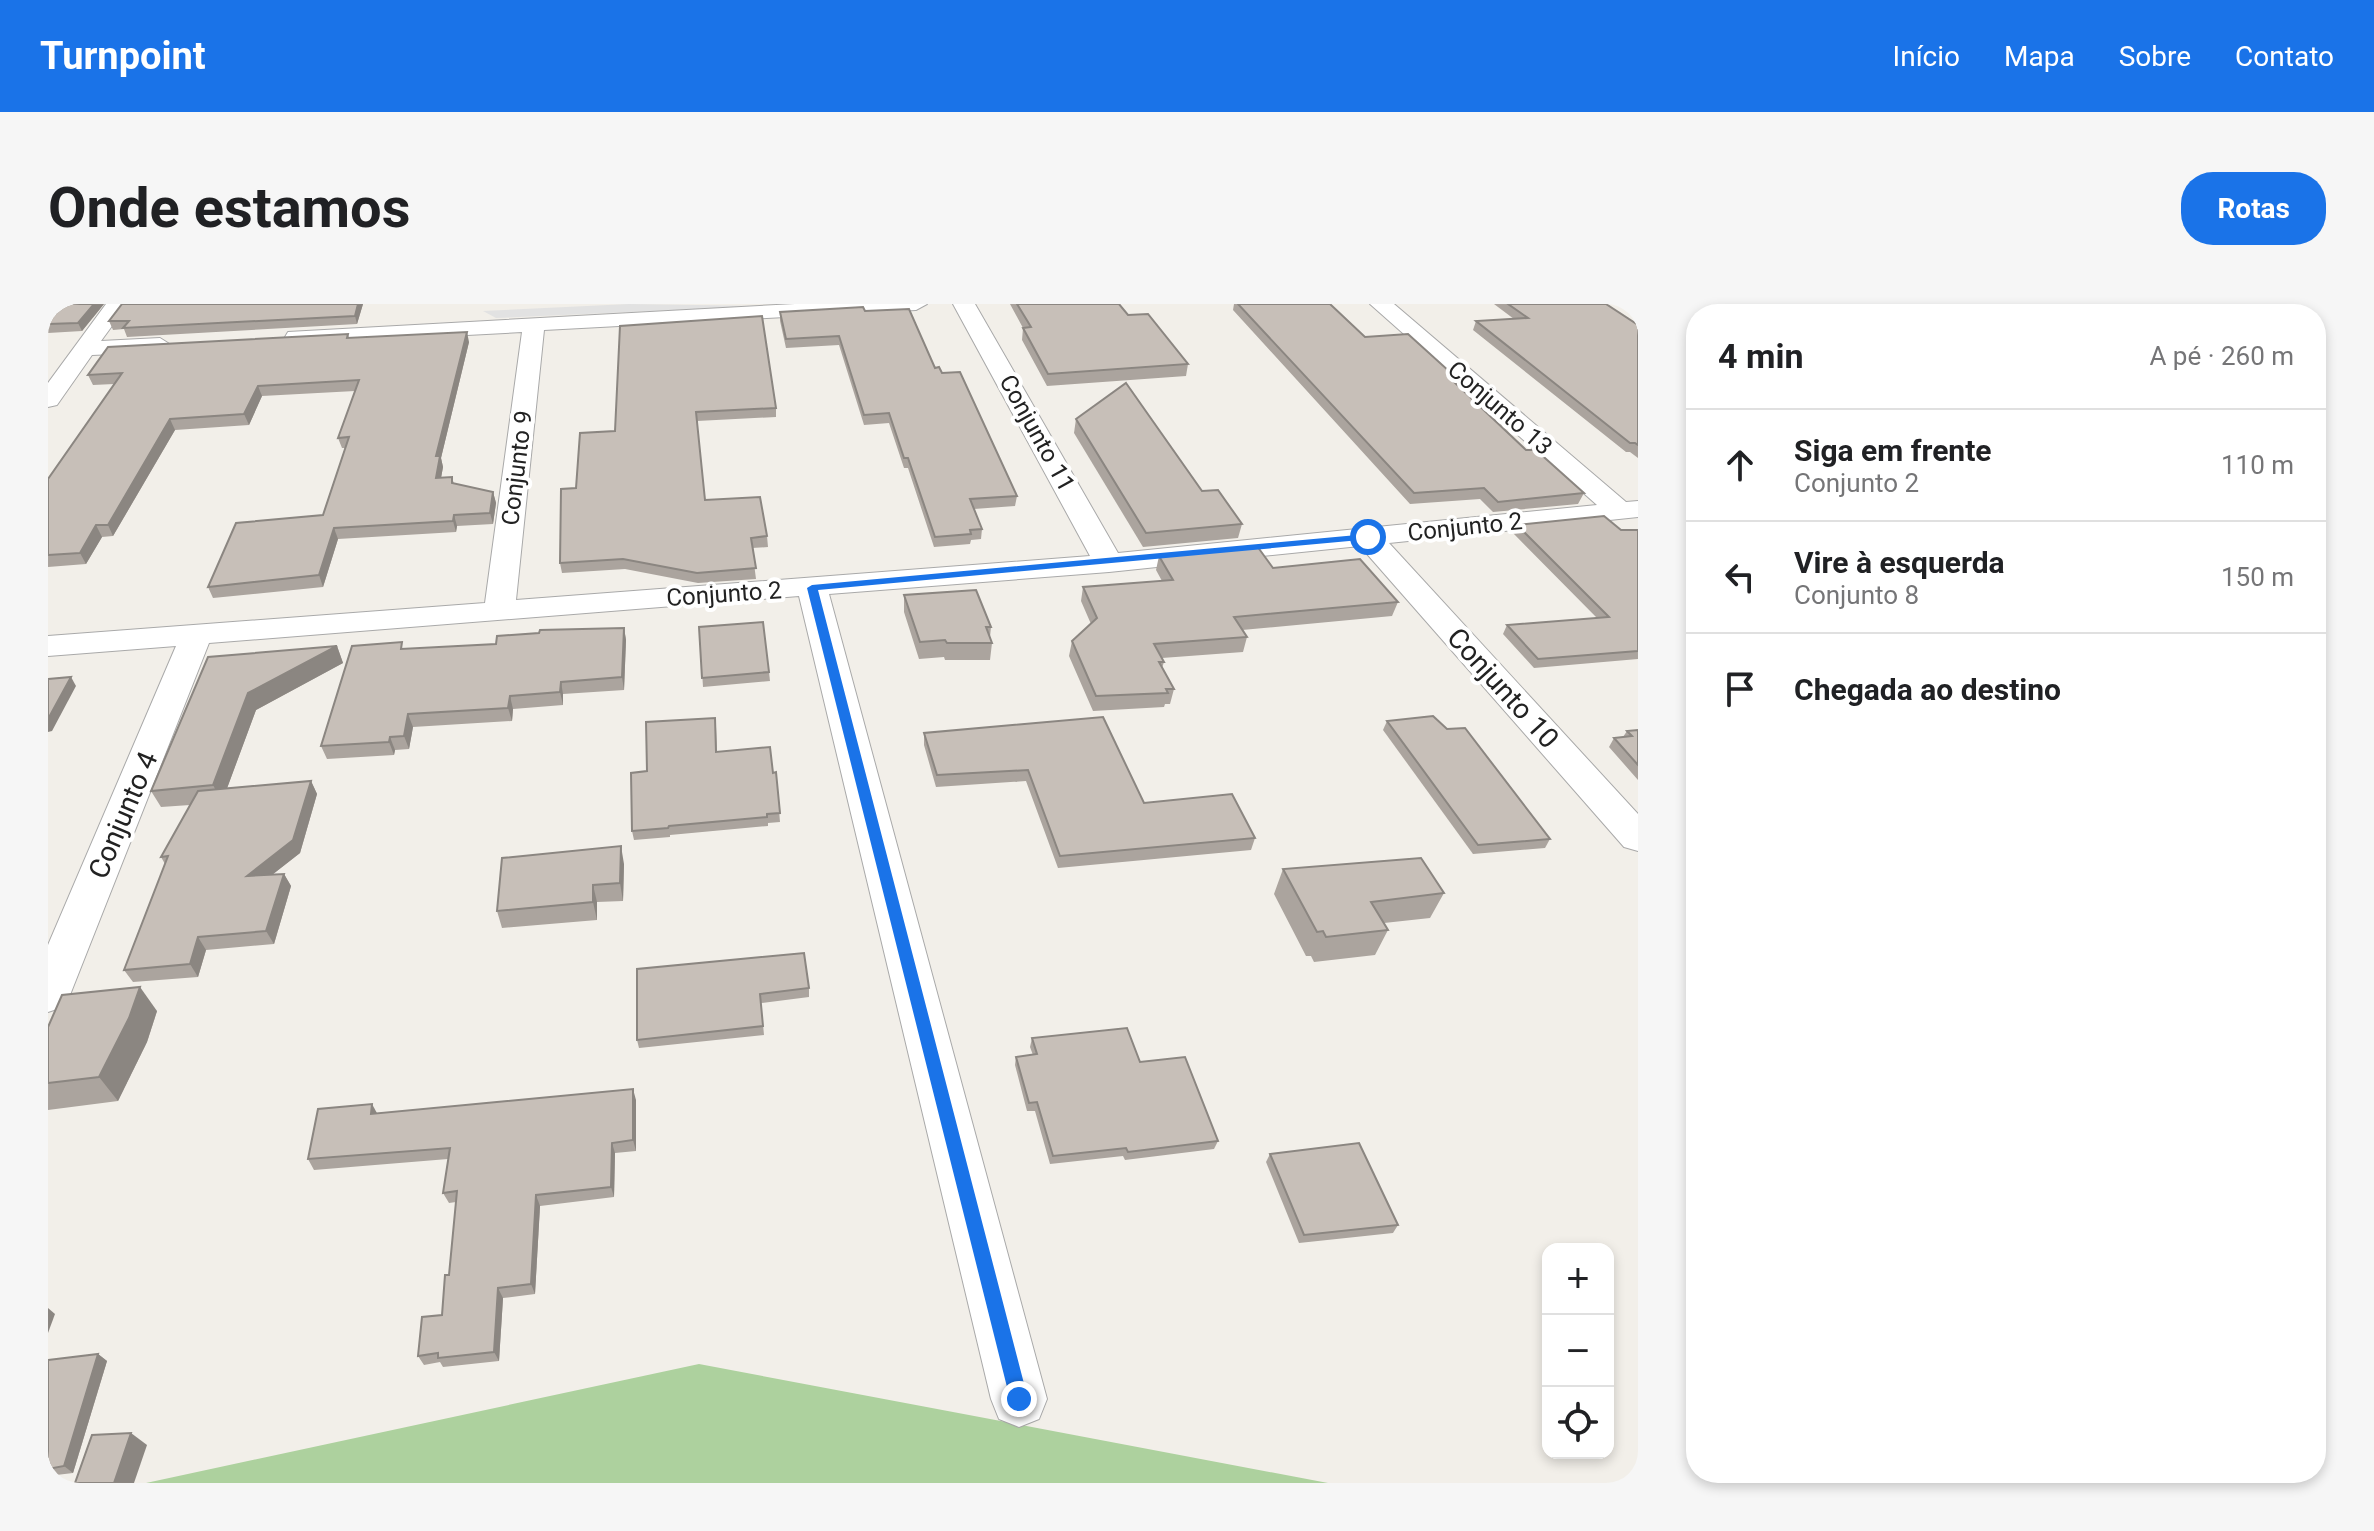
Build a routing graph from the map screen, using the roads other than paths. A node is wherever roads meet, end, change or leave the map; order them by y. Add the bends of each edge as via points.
1 (117, 304) edge
2 (438, 304) edge
3 (916, 304) edge
4 (964, 304) edge
5 (1381, 304) edge
6 (534, 324) junction
7 (446, 329) junction
8 (273, 339) edge
9 (179, 344) edge
10 (84, 349) junction
11 (56, 378) edge
12 (48, 400) edge
13 (1629, 510) edge
14 (1368, 537) junction
15 (1109, 563) junction
16 (812, 588) junction
17 (499, 612) junction
18 (197, 634) junction
19 (48, 646) edge
20 (1638, 838) edge
21 (48, 995) edge
22 (1019, 1399) dead end

1 - 10 street
2 - 7 street
3 - 6 street
4 - 15 street, Conjunto 11
5 - 13 street, Conjunto 13
6 - 7 street
6 - 17 street, Conjunto 9
7 - 8 street
9 - 10 street
10 - 11 street
11 - 12 street
13 - 14 street, Conjunto 2
14 - 15 street, Conjunto 2
14 - 20 street, Conjunto 10
15 - 16 street, Conjunto 2
16 - 17 street, Conjunto 2
16 - 22 street
17 - 18 street, Conjunto 2
18 - 19 street, Conjunto 2
18 - 21 street, Conjunto 4

